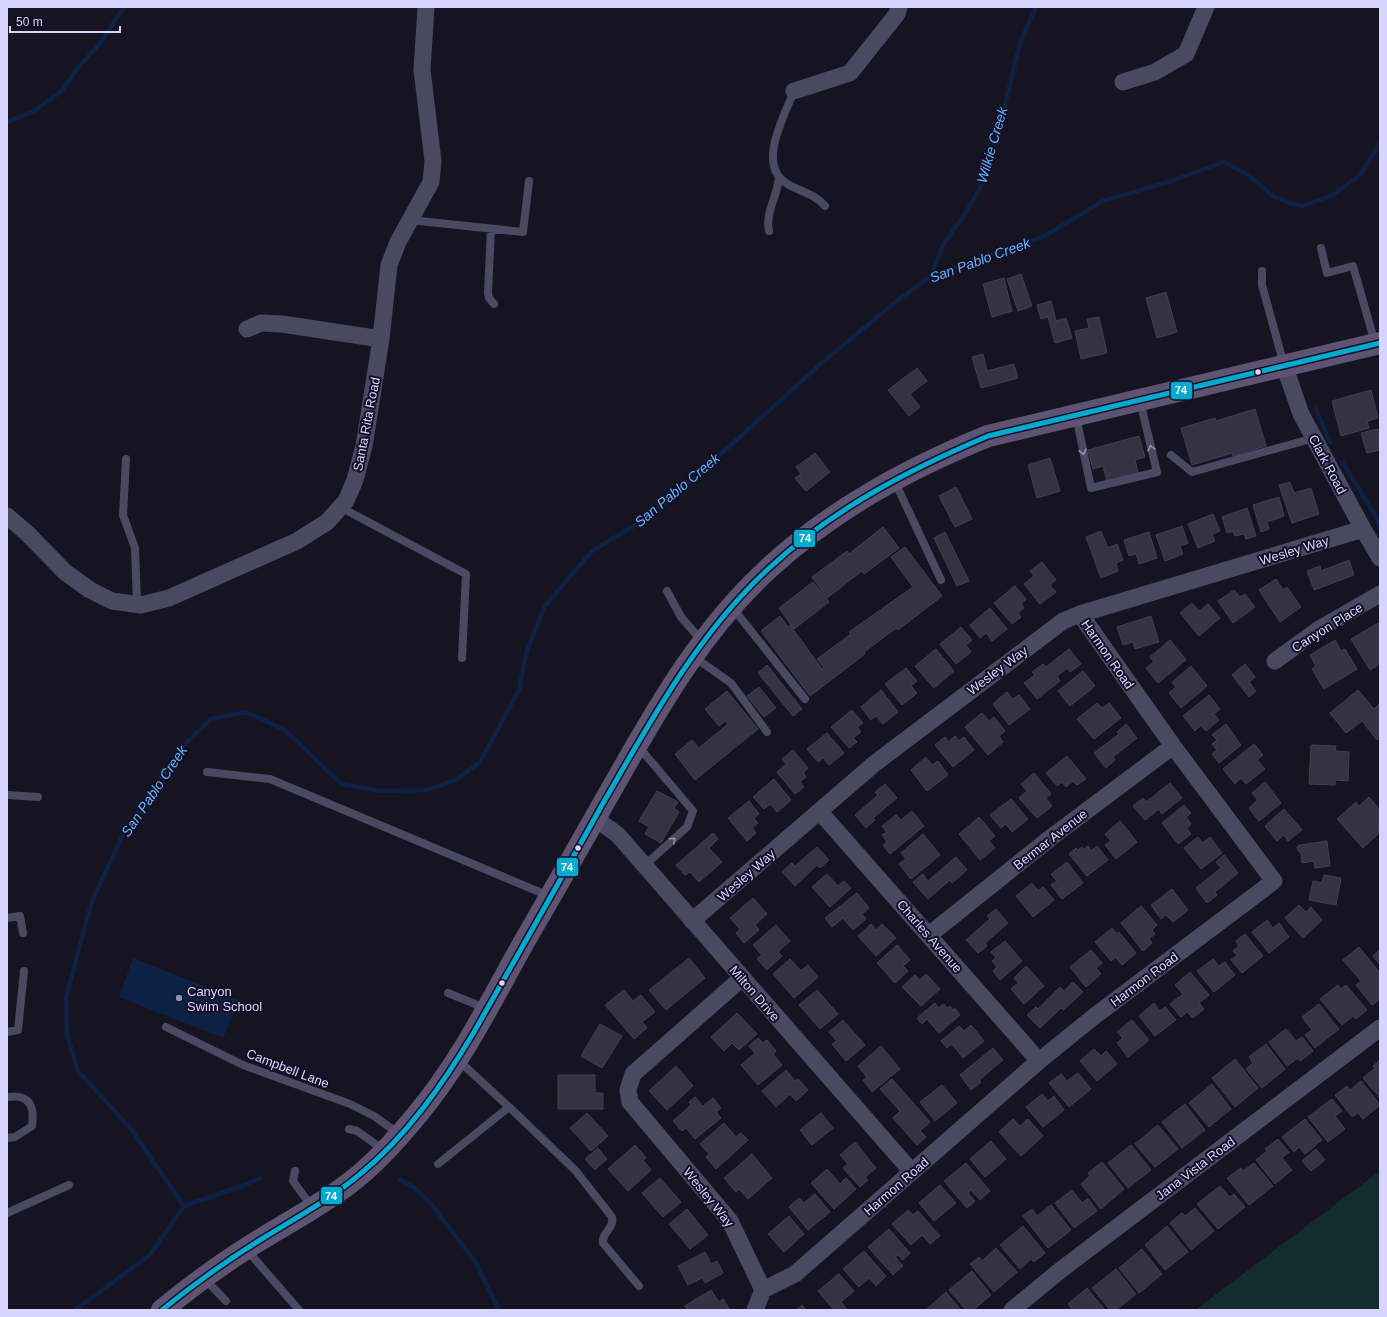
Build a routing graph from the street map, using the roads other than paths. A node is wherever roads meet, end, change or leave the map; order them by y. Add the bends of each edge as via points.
1 (426, 7) edge
2 (899, 7) edge
3 (1206, 7) edge
4 (1123, 82) dead end
5 (794, 91) joint
6 (779, 178) junction
7 (529, 181) dead end
8 (825, 206) dead end
9 (410, 220) junction
10 (491, 229) junction
11 (769, 231) dead end
12 (1321, 248) dead end
13 (1262, 271) dead end
14 (494, 304) dead end
15 (247, 329) dead end
16 (381, 339) junction
17 (1378, 343) edge
18 (1284, 365) junction
19 (1139, 399) junction
20 (1075, 414) junction
21 (1314, 438) junction
22 (1171, 455) dead end
23 (126, 459) dead end
24 (894, 479) junction
25 (340, 507) junction
26 (7, 516) edge
27 (1363, 529) junction
28 (1380, 558) edge
29 (940, 580) dead end
30 (667, 591) dead end
31 (1380, 594) edge
32 (137, 604) junction
33 (732, 606) junction
34 (1080, 614) junction
35 (698, 649) junction
36 (462, 658) dead end
37 (1275, 661) dead end
38 (805, 699) dead end
39 (767, 732) dead end
40 (637, 745) junction
41 (1173, 746) junction
42 (207, 772) dead end
43 (7, 795) edge
44 (38, 797) dead end
45 (820, 812) junction
46 (595, 818) junction
47 (644, 866) junction
48 (550, 896) junction
49 (7, 918) edge
50 (692, 922) junction
51 (23, 933) dead end
52 (929, 935) junction
53 (24, 971) dead end
54 (742, 978) junction
55 (448, 993) dead end
56 (486, 1008) junction
57 (166, 1027) dead end
58 (1380, 1028) edge
59 (7, 1032) edge
60 (457, 1059) junction
61 (1039, 1061) junction
62 (7, 1096) edge
63 (509, 1107) junction
64 (349, 1129) dead end
65 (7, 1138) edge
66 (392, 1143) junction
67 (438, 1164) dead end
68 (295, 1171) dead end
69 (912, 1172) junction
70 (69, 1185) dead end
71 (313, 1208) junction
72 (7, 1213) edge
73 (245, 1249) junction
74 (203, 1277) junction
75 (639, 1286) dead end
76 (764, 1290) junction
77 (226, 1301) dead end
78 (162, 1310) edge
79 (298, 1310) edge
80 (755, 1310) edge
81 (1012, 1310) edge

1 - 9 street, Santa Rita Road via 422,70 433,161 431,182
2 - 5 street via 897,14 850,73
3 - 4 street via 1186,54 1155,72
5 - 6 lane via 773,149 772,164
6 - 8 lane via 811,194
6 - 11 lane via 768,221
7 - 10 lane via 523,232
9 - 10 lane
9 - 16 street, Santa Rita Road via 389,265
10 - 14 lane via 488,293
12 - 17 lane via 1327,273 1353,266
13 - 18 lane via 1262,285
15 - 16 street via 261,323 282,324
16 - 25 street, Santa Rita Road via 364,446 346,501
17 - 18 main road
18 - 19 main road
18 - 21 street, Clark Road via 1301,414
19 - 20 main road
20 -> 19 lane via 1091,488 1157,472
20 - 24 main road via 988,436 940,455
21 - 22 lane via 1192,472
21 - 27 street, Clark Road
23 - 32 lane via 123,515 135,548
24 - 29 lane
24 - 33 main road via 842,510 797,543 764,572
25 - 32 street, Santa Rita Road via 327,522 297,541 169,598
25 - 36 lane via 466,574
26 - 32 street, Santa Rita Road via 65,572 90,590 112,601
27 - 28 street, Clark Road
27 - 34 street, Wesley Way
30 - 35 lane
31 - 37 street, Canyon Place via 1319,629
33 - 35 main road
33 - 38 lane
34 - 41 street, Harmon Road
34 - 45 street, Wesley Way via 1063,621 933,719 874,764
35 - 39 lane via 732,683
35 - 40 main road
40 - 46 main road
47 -> 40 lane via 687,827 693,810
41 - 52 street, Bermar Avenue via 1049,839
41 - 61 street, Harmon Road via 1274,881
42 - 48 lane via 270,779
43 - 44 lane
45 - 50 street, Wesley Way
45 - 52 street, Charles Avenue
46 - 47 street, Milton Drive via 618,835
46 - 48 main road
47 - 50 street, Milton Drive
48 - 56 main road
49 - 51 lane via 20,916
50 - 54 street, Milton Drive
52 - 61 street, Charles Avenue
53 - 59 lane via 18,1030
54 - 69 street, Milton Drive
54 - 76 street, Wesley Way via 633,1074 628,1090 630,1102 730,1221
55 - 56 lane
56 - 60 main road
57 - 66 lane, Campbell Lane via 243,1065 350,1104 374,1116
58 - 81 street, Jana Vista Road via 1068,1264
60 - 63 lane
60 - 66 main road via 418,1114
61 - 69 street, Harmon Road
62 - 65 lane via 21,1096 27,1099 33,1119 32,1126 15,1137
63 - 67 lane
63 - 75 lane via 575,1170 612,1217 612,1225 602,1243
64 - 66 lane
66 - 71 main road via 352,1182
68 - 71 lane via 293,1181
69 - 76 street, Harmon Road via 795,1274
70 - 72 lane
71 - 73 main road
73 - 74 main road
73 - 79 lane
74 - 77 lane
74 - 78 main road
76 - 80 street

